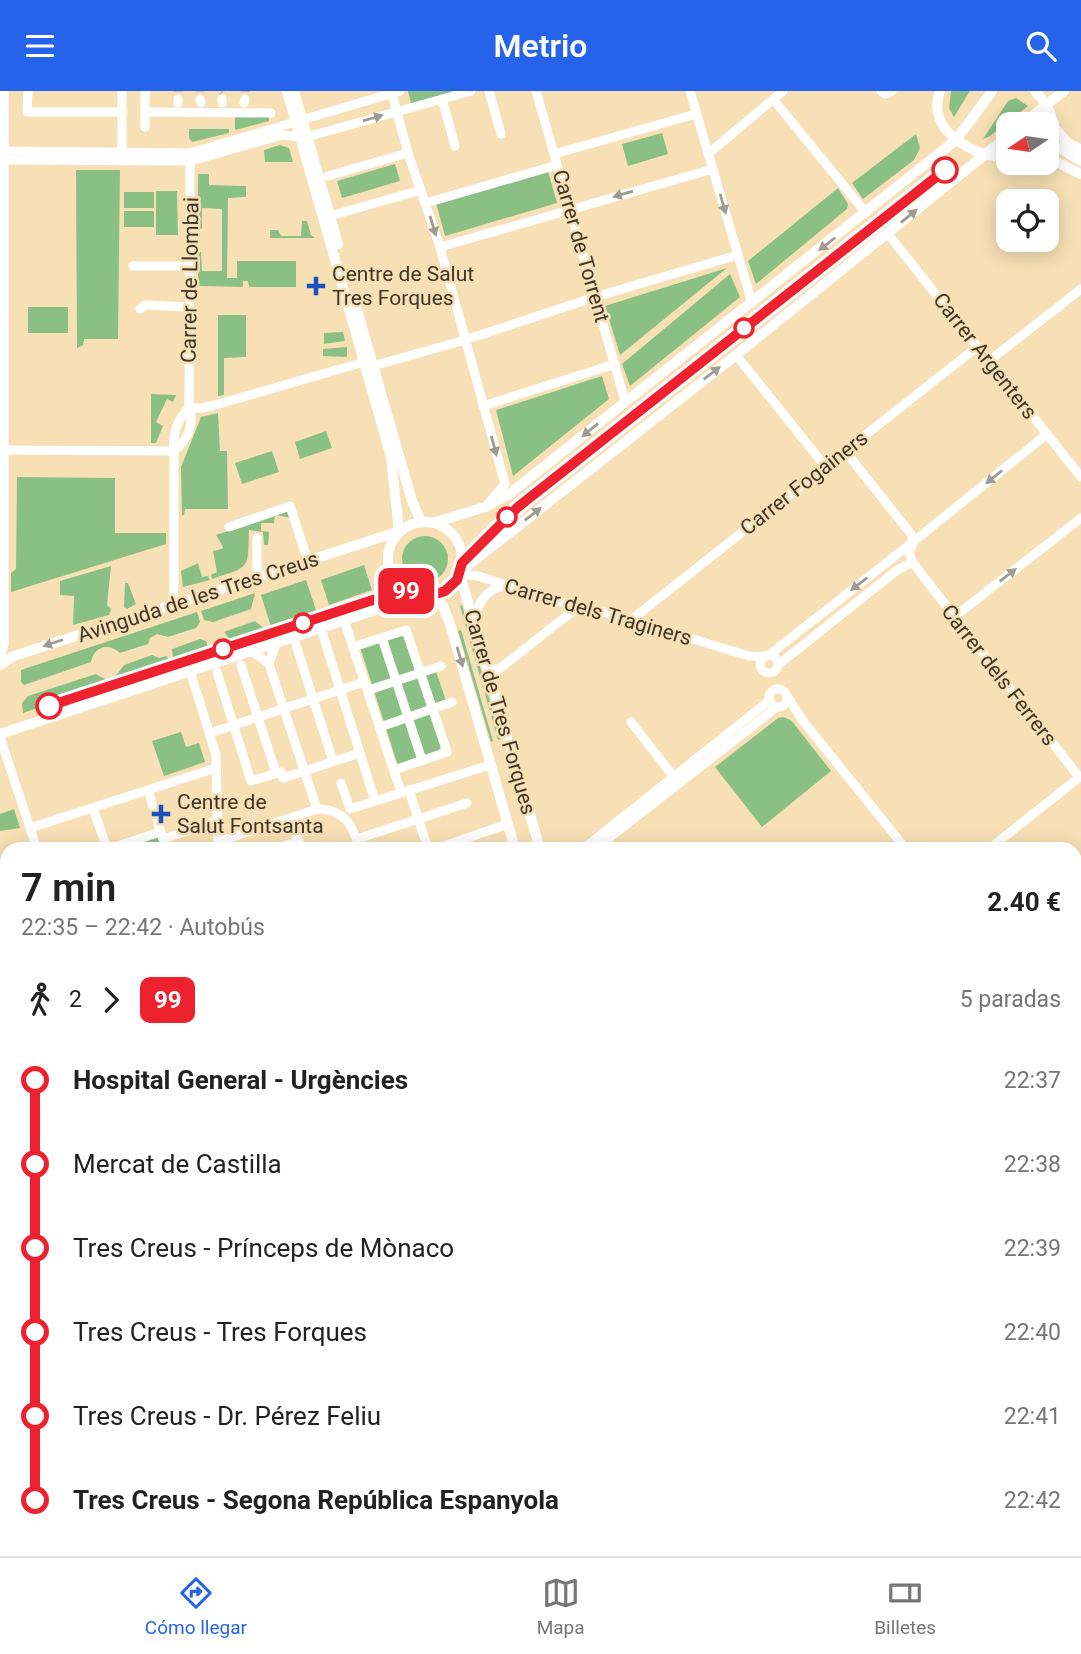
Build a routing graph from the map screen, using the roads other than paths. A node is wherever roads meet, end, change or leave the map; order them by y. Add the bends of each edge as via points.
1 (4, 91) edge
2 (27, 91) edge
3 (122, 91) edge
4 (145, 91) edge
5 (286, 91) edge
6 (294, 91) edge
7 (471, 91) edge
8 (489, 91) edge
9 (536, 91) edge
10 (690, 91) edge
11 (783, 91) edge
12 (881, 91) edge
13 (892, 91) edge
14 (929, 91) edge
15 (992, 91) edge
16 (1035, 91) edge
17 (1064, 91) edge
18 (394, 92) edge
19 (939, 96) edge
20 (442, 99) junction
21 (773, 99) junction
22 (245, 101) edge
23 (178, 102) edge
24 (200, 102) edge
25 (222, 102) edge
26 (1047, 104) junction
27 (122, 112) junction
28 (145, 112) junction
29 (397, 112) junction
30 (1037, 112) edge
31 (1049, 112) edge
32 (271, 113) dead end
33 (696, 114) junction
34 (299, 120) junction
35 (145, 127) dead end
36 (1059, 133) edge
37 (501, 134) dead end
38 (304, 137) junction
39 (957, 140) junction
40 (455, 146) dead end
41 (996, 146) edge
42 (1059, 148) edge
43 (1081, 150) edge
44 (408, 153) junction
45 (554, 154) junction
46 (708, 154) junction
47 (2, 155) edge
48 (122, 156) junction
49 (984, 156) junction
50 (996, 156) edge
51 (190, 157) junction
52 (1081, 162) edge
53 (1059, 163) edge
54 (557, 165) junction
55 (712, 169) junction
56 (1081, 174) edge
57 (328, 176) dead end
58 (421, 190) junction
59 (426, 203) junction
60 (570, 209) junction
61 (866, 213) junction
62 (330, 216) junction
63 (888, 234) junction
64 (440, 247) junction
65 (738, 255) junction
66 (133, 266) dead end
67 (190, 266) junction
68 (1081, 289) edge
69 (595, 297) junction
70 (2, 301) edge
71 (752, 303) junction
72 (190, 307) junction
73 (140, 309) dead end
74 (465, 340) junction
75 (977, 347) junction
76 (736, 355) junction
77 (989, 361) junction
78 (369, 364) junction
79 (615, 365) junction
80 (625, 401) junction
81 (483, 406) junction
82 (189, 408) junction
83 (1047, 434) junction
84 (2, 450) edge
85 (174, 451) junction
86 (845, 451) junction
87 (825, 466) junction
88 (1081, 477) edge
89 (485, 507) junction
90 (1081, 518) edge
91 (421, 521) junction
92 (433, 523) junction
93 (229, 527) dead end
94 (398, 531) junction
95 (257, 538) dead end
96 (913, 542) junction
97 (305, 552) dead end
98 (912, 562) junction
99 (2, 567) edge
100 (460, 574) junction
101 (257, 578) junction
102 (514, 587) junction
103 (418, 596) junction
104 (433, 596) junction
105 (172, 605) junction
106 (578, 607) junction
107 (954, 617) junction
108 (344, 620) junction
109 (631, 620) junction
110 (476, 632) junction
111 (323, 635) dead end
112 (382, 638) junction
113 (276, 643) junction
114 (296, 645) dead end
115 (353, 647) junction
116 (252, 651) junction
117 (0, 659) edge
118 (485, 661) junction
119 (764, 662) junction
120 (269, 664) junction
121 (0, 665) edge
122 (241, 665) dead end
123 (441, 666) dead end
124 (777, 666) junction
125 (190, 671) junction
126 (218, 672) dead end
127 (421, 673) junction
128 (396, 681) junction
129 (368, 686) junction
130 (341, 690) junction
131 (785, 693) junction
132 (313, 699) junction
133 (453, 702) dead end
134 (775, 702) junction
135 (284, 709) junction
136 (433, 709) junction
137 (258, 717) junction
138 (408, 717) junction
139 (803, 721) junction
140 (631, 722) dead end
141 (234, 725) junction
142 (383, 726) dead end
143 (216, 731) dead end
144 (0, 735) edge
145 (360, 753) junction
146 (332, 758) dead end
147 (514, 758) junction
148 (422, 760) junction
149 (490, 765) junction
150 (216, 768) junction
151 (394, 770) junction
152 (304, 771) junction
153 (276, 773) junction
154 (1080, 777) edge
155 (676, 780) junction
156 (341, 783) dead end
157 (148, 790) junction
158 (405, 791) junction
159 (380, 799) junction
160 (467, 803) dead end
161 (93, 808) junction
162 (317, 809) junction
163 (291, 818) junction
164 (418, 818) junction
165 (217, 821) junction
166 (508, 824) junction
167 (30, 828) junction
168 (163, 840) edge
169 (35, 842) edge
170 (105, 842) edge
171 (218, 842) edge
172 (228, 842) edge
173 (299, 842) edge
174 (357, 842) edge
175 (363, 842) edge
176 (426, 842) edge
177 (455, 842) edge
178 (513, 842) edge
179 (538, 842) edge
180 (592, 842) edge
181 (603, 842) edge
182 (900, 842) edge
183 (998, 842) edge

1 - 47 street
2 - 27 street via 27,112
3 - 27 street
4 - 28 street
5 - 34 main road
6 - 34 main road
7 - 20 street
8 - 37 street
9 - 45 street, Carrer de Torrent
10 - 33 street
11 - 21 street
12 - 13 street
14 - 19 main road
15 - 39 main road
16 - 26 main road
17 - 26 main road
18 - 29 street
18 - 34 street
19 - 39 main road via 944,126
20 - 29 street
20 - 40 street
21 - 46 street
21 - 61 street
22 - 25 street
22 - 32 street
23 - 24 street
23 - 28 street
24 - 25 street
26 - 30 main road
26 - 31 main road
27 - 48 street
28 - 35 street
38 -> 29 street
29 - 44 street
33 - 45 street
33 - 46 street
34 - 38 main road
34 - 51 street
36 - 43 main road
38 - 51 street via 282,135
38 - 62 main road
38 - 78 main road
39 - 49 main road
39 - 61 main road
41 - 49 main road
42 - 52 main road
44 - 57 street
44 - 58 street
45 - 54 street, Carrer de Torrent
46 - 55 street
47 - 48 street
47 - 70 street
48 - 51 street
49 - 50 main road
63 -> 49 main road
51 - 67 street, Carrer de Llombai
53 - 56 main road
54 - 59 street
54 - 60 street, Carrer de Torrent
55 -> 60 street
55 -> 65 street
58 - 59 street
58 - 62 street
59 -> 64 street
60 - 64 street
60 - 69 street, Carrer de Torrent
61 -> 71 main road
62 - 78 main road
63 - 75 street, Carrer Argenters
63 - 76 main road
64 - 74 street
65 - 69 street
65 - 71 street
66 - 67 street
67 - 72 street, Carrer de Llombai
68 - 77 street
69 - 74 street
69 - 79 street, Carrer de Torrent
70 - 84 street
71 - 80 main road
72 - 73 street via 145,305
72 - 82 street, Carrer de Llombai
74 - 78 street
74 - 81 street
75 - 77 street, Carrer Argenters
75 - 86 street, Carrer Fogainers
76 - 87 street
100 -> 76 main road
77 - 83 street, Carrer Argenters
78 - 82 street
78 - 91 main road
78 - 94 main road via 391,457
79 - 80 street, Carrer de Torrent
79 - 81 street
80 -> 89 main road via 508,495
81 -> 89 street via 505,484
82 - 85 street, Carrer de Llombai via 173,437
83 - 88 street, Carrer Argenters
83 -> 96 street
84 - 85 street
84 - 99 street
85 - 105 street, Carrer de Llombai
86 - 87 street, Carrer Fogainers
86 - 96 street
87 - 109 street, Carrer Fogainers
89 - 92 main road
107 -> 90 street
91 - 92 main road
91 - 94 main road
92 - 100 main road via 457,541 462,556
93 - 97 street via 290,506
94 - 101 main road, Avinguda de les Tres Creus
94 - 103 main road via 388,553 391,575 404,590
95 - 101 street
96 - 98 street
96 -> 119 street
98 - 107 street, Carrer dels Ferrers
98 - 124 street
99 - 117 street via 4,645
100 - 102 street, Carrer dels Traginers
100 - 104 main road via 445,591
100 - 110 main road, Carrer de Tres Forques
101 - 105 main road, Avinguda de les Tres Creus
102 - 106 street, Carrer dels Traginers
102 - 110 street via 497,587 486,594 475,615
103 - 104 main road
103 - 108 main road
104 -> 149 main road, Carrer de Tres Forques via 443,606 451,627
105 -> 121 main road, Avinguda de les Tres Creus via 14,656
106 - 109 street, Carrer dels Traginers
106 - 118 street via 499,669 490,669
107 - 154 street, Carrer dels Ferrers
108 - 113 main road
108 - 115 street
109 - 119 street, Carrer dels Traginers
110 - 118 main road, Carrer de Tres Forques
111 - 130 street
112 - 115 street
112 - 127 street via 407,630
112 - 128 street
113 - 116 main road
113 - 120 street
114 - 132 street
115 - 129 street
116 - 120 street
116 - 125 main road
118 - 147 main road, Carrer de Tres Forques
119 - 124 street via 776,658
119 - 124 street via 771,673
119 - 134 street
120 - 135 street
122 - 137 street
123 - 127 street
124 - 131 street
125 - 144 main road
125 - 150 street
126 - 141 street
127 - 128 street
127 - 136 street
128 - 129 street
128 - 138 street
129 - 130 street
129 - 151 street
130 - 132 street
130 - 145 street
131 - 134 street via 786,702
131 - 134 street via 776,690
131 - 139 street
132 - 135 street
132 - 146 street
133 - 136 street
134 - 139 street
134 - 155 street
135 - 137 street
135 - 152 street
136 - 138 street
136 - 148 street via 447,752
137 - 141 street
137 - 153 street
138 - 142 street
138 - 148 street
139 - 182 street
140 - 155 street
141 - 143 street
141 - 153 street via 251,781
144 - 167 street
145 - 152 street
145 - 159 street
147 - 149 main road
147 - 179 main road, Carrer de Tres Forques
148 - 151 street
149 - 158 street
149 - 166 main road, Carrer de Tres Forques
150 - 157 street
150 - 165 street
151 - 158 street
152 - 153 street via 283,778 281,772
152 - 162 street
154 - 183 street
155 - 180 street
155 - 181 street
156 - 159 street via 350,809
157 - 161 street
157 - 168 street
158 - 159 street
158 - 164 street
160 - 164 street
161 - 167 street
161 - 170 street
162 - 163 street
162 - 174 street via 346,819
163 - 172 street
163 - 173 street
164 - 175 street
164 - 176 street
165 - 168 street
165 - 171 street
166 - 177 street
166 - 178 main road, Carrer de Tres Forques
167 - 169 street

